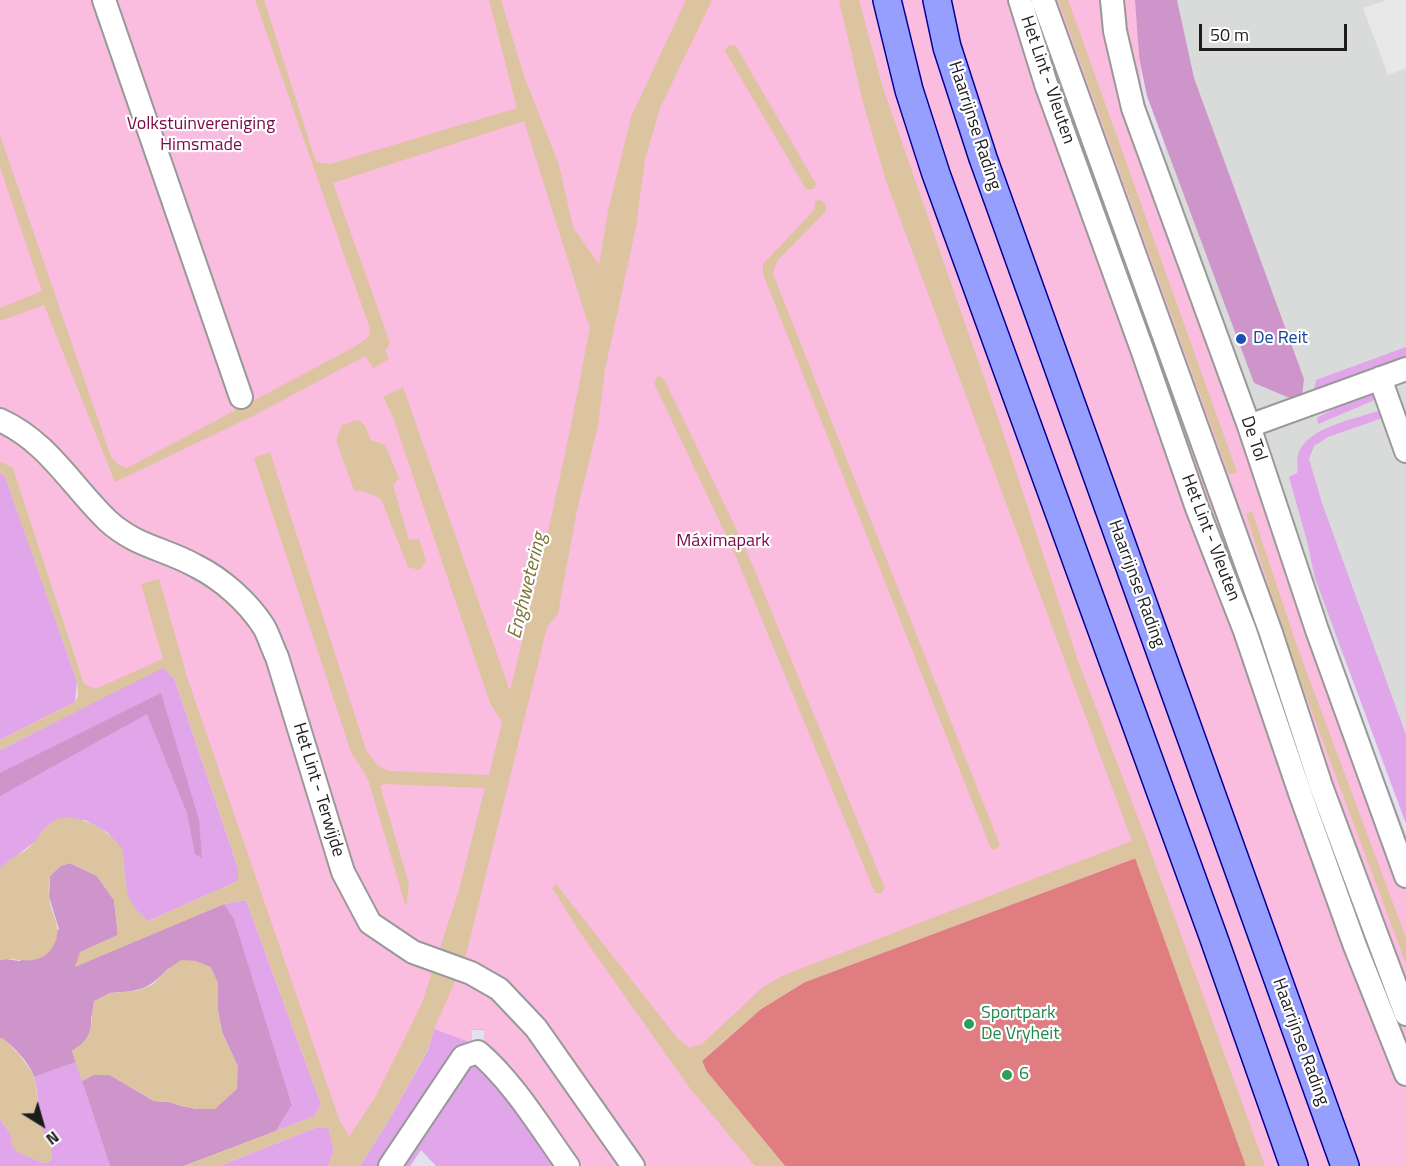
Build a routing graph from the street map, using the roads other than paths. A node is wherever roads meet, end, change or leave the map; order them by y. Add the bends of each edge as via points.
1 (104, 0) edge
2 (887, 0) edge
3 (937, 0) edge
4 (1020, 0) edge
5 (1043, 0) edge
6 (1112, 0) edge
7 (1070, 76) junction
8 (1047, 84) junction
9 (1166, 344) junction
10 (1143, 351) junction
11 (1406, 369) edge
12 (1380, 378) junction
13 (240, 397) dead end
14 (0, 420) edge
15 (1249, 426) junction
16 (1406, 450) edge
17 (1222, 498) junction
18 (1197, 508) junction
19 (1310, 790) junction
20 (1406, 876) edge
21 (1377, 939) junction
22 (1355, 946) junction
23 (1406, 1014) edge
24 (1405, 1071) edge
25 (390, 1166) edge
26 (568, 1166) edge
27 (633, 1166) edge
28 (1294, 1166) edge
29 (1345, 1166) edge

1 - 13 street
2 - 28 main road via 909,90 936,174
3 - 29 main road, Haarrijnse Rading via 947,47 983,158
4 - 8 street, Het Lint - Vleuten
5 - 7 street, Het Lint - Vleuten
6 - 15 street, De Tol via 1133,108
7 - 8 street
7 - 9 street, Het Lint - Vleuten
8 - 10 street, Het Lint - Vleuten
9 - 10 street
9 - 17 street, Het Lint - Vleuten
10 - 18 street, Het Lint - Vleuten
11 - 12 street
12 - 15 street
12 - 16 street
14 - 27 street, Het Lint - Terwijde via 36,442 106,519 130,539 196,566 236,594 264,627 277,657 343,872 370,923 413,952 471,973 499,989 536,1028
15 - 20 street, De Tol
17 - 18 street
17 - 19 street, Het Lint - Vleuten via 1271,633
18 - 19 street, Het Lint - Vleuten
19 - 21 street, Het Lint - Vleuten
19 - 22 street, Het Lint - Vleuten
21 - 22 street
21 - 23 street, Het Lint - Vleuten
22 - 24 street, Het Lint - Vleuten
25 - 26 street via 462,1057 478,1052 512,1086

